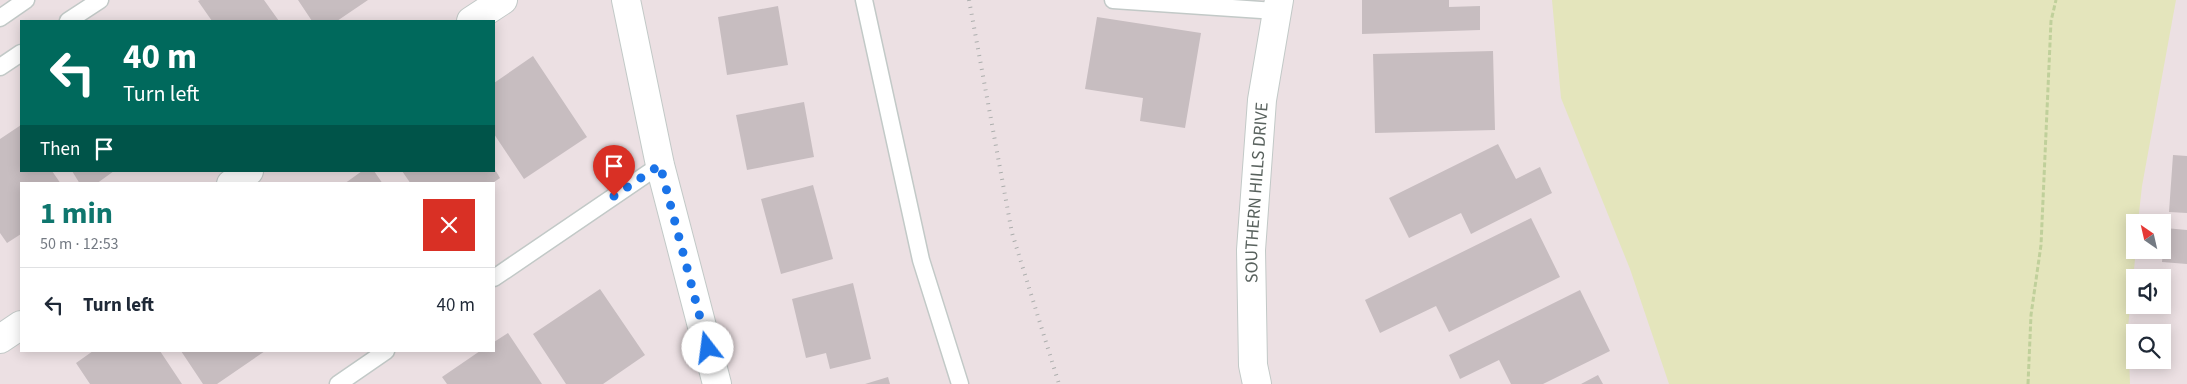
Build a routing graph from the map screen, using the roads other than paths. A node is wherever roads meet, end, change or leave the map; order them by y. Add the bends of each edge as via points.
1 (26, 0) edge
2 (100, 0) edge
3 (503, 0) edge
4 (626, 0) edge
5 (864, 0) edge
6 (1113, 0) edge
7 (1278, 5) edge
8 (0, 18) edge
9 (70, 20) edge
10 (473, 20) edge
11 (20, 54) edge
12 (0, 67) edge
13 (660, 165) junction
14 (248, 172) edge
15 (233, 182) edge
16 (495, 277) edge
17 (20, 326) edge
18 (0, 340) edge
19 (385, 352) edge
20 (338, 384) edge
21 (718, 384) edge
22 (960, 384) edge
23 (1257, 384) edge

1 - 8 lane
2 - 9 lane
3 - 10 street
4 - 13 street
5 - 22 lane via 921,260
6 - 7 lane
7 - 23 street, SOUTHERN HILLS DRIVE via 1262,100 1251,250 1253,366
11 - 12 lane
13 - 16 lane
13 - 21 street
14 - 15 street
17 - 18 street
19 - 20 lane

